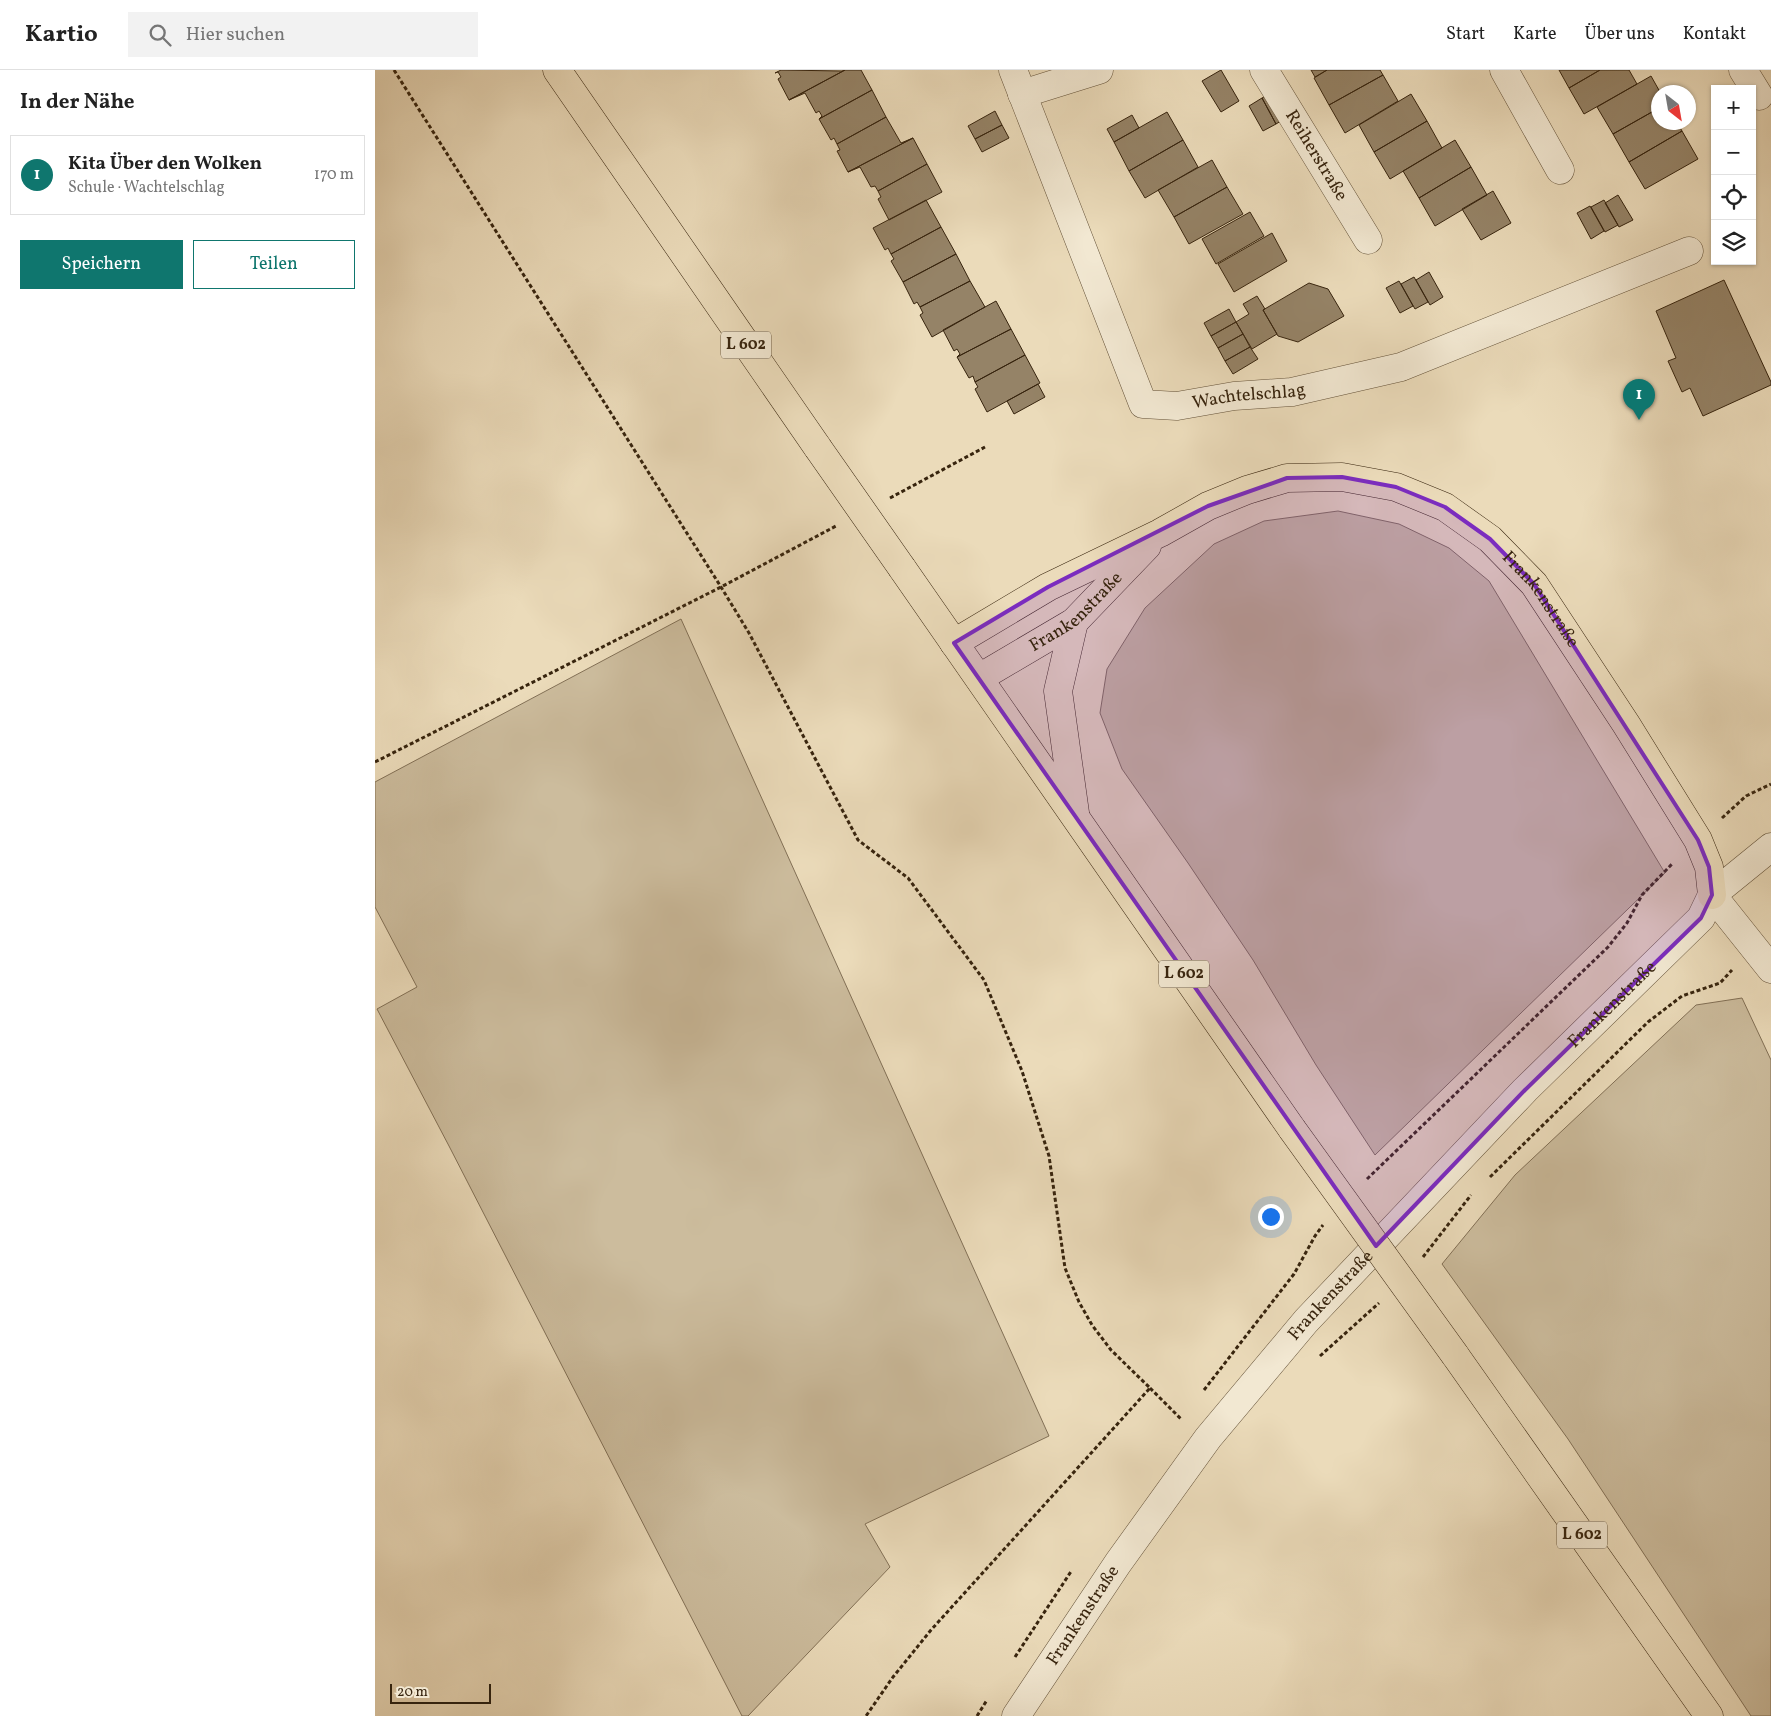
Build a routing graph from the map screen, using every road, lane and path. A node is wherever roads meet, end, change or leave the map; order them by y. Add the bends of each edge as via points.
1 (394, 70) edge
2 (557, 70) edge
3 (1099, 70) edge
4 (1263, 70) edge
5 (1504, 70) edge
6 (1743, 70) edge
7 (1018, 82) edge
8 (1759, 96) dead end
9 (1560, 170) dead end
10 (1368, 240) dead end
11 (1689, 251) dead end
12 (1160, 533) junction
13 (721, 587) junction
14 (1074, 622) junction
15 (954, 643) junction
16 (979, 678) junction
17 (375, 762) edge
18 (1771, 784) edge
19 (1076, 820) junction
20 (1717, 823) dead end
21 (1771, 846) edge
22 (1712, 895) junction
23 (1771, 969) edge
24 (866, 1716) edge
25 (1016, 1716) edge
26 (1709, 1716) edge

1 - 13 path
2 - 15 main road, L 602, bridge
3 - 7 street
4 - 10 street, Reiherstraße
5 - 9 street
6 - 8 street
7 - 11 street, Wachtelschlag via 1143,404 1177,406 1234,396 1292,392 1401,367
12 - 14 main road, Frankenstraße
12 - 15 main road, Frankenstraße via 1048,587
12 - 22 main road, Frankenstraße via 1208,506 1287,478 1341,477 1396,487 1445,507 1490,539 1534,584 1698,840 1709,867
13 - 17 path
13 - 24 path via 749,633 858,840 908,878 983,980 1022,1071 1049,1156 1065,1268 1092,1325 1111,1350 1150,1388 931,1630
14 - 16 main road, Frankenstraße
14 - 19 main road, L 602 via 1058,690
15 - 16 main road, L 602
16 - 19 main road, L 602
18 - 20 path via 1746,796
19 - 26 main road, L 602, bridge
21 - 22 street
22 - 23 street
22 - 25 street, Frankenstraße via 1701,918 1525,1090 1306,1321 1208,1438 1118,1563

